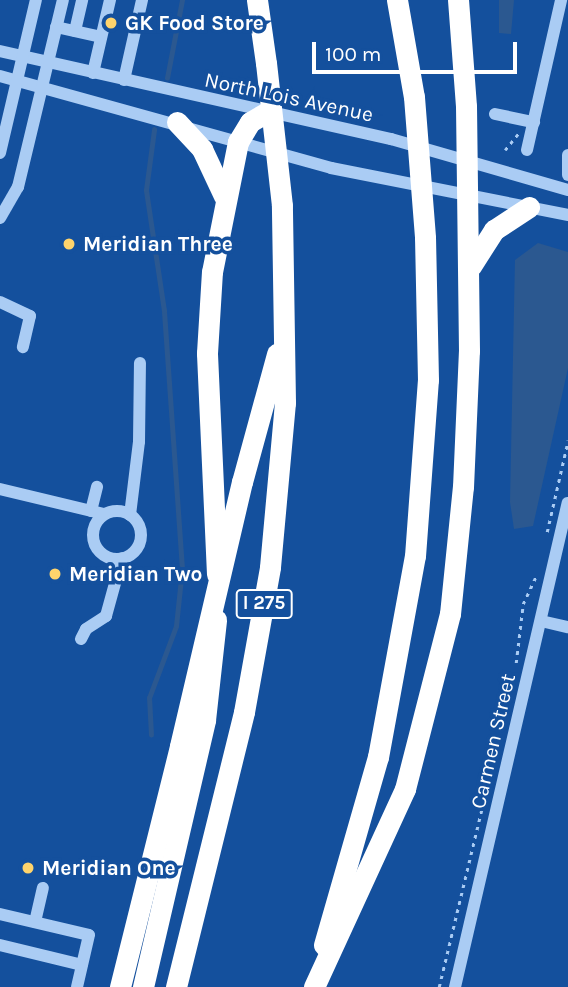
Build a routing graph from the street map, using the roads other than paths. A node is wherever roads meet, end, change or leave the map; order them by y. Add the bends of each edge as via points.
1 (36, 0) edge
2 (63, 0) edge
3 (82, 0) edge
4 (110, 0) edge
5 (142, 0) edge
6 (257, 0) edge
7 (399, 0) edge
8 (458, 0) edge
9 (561, 0) edge
10 (56, 27) junction
11 (75, 31) junction
12 (101, 37) junction
13 (0, 51) edge
14 (23, 56) junction
15 (47, 62) junction
16 (93, 73) junction
17 (0, 76) edge
18 (124, 80) junction
19 (17, 81) junction
20 (41, 87) junction
21 (269, 111) junction
22 (495, 114) dead end
23 (4, 119) edge
24 (177, 122) junction
25 (534, 122) junction
26 (238, 142) junction
27 (527, 150) dead end
28 (0, 153) edge
29 (568, 155) edge
30 (466, 159) junction
31 (568, 175) edge
32 (568, 190) edge
33 (466, 195) junction
34 (224, 196) junction
35 (529, 207) junction
36 (568, 215) edge
37 (0, 218) edge
38 (470, 268) junction
39 (287, 293) junction
40 (0, 302) edge
41 (23, 347) dead end
42 (140, 363) dead end
43 (97, 487) dead end
44 (0, 489) edge
45 (568, 503) edge
46 (91, 511) junction
47 (104, 514) junction
48 (130, 515) junction
49 (122, 558) junction
50 (541, 621) junction
51 (568, 627) edge
52 (81, 639) dead end
53 (43, 888) dead end
54 (0, 914) edge
55 (35, 922) junction
56 (0, 945) edge
57 (82, 965) junction
58 (77, 987) edge
59 (120, 987) edge
60 (143, 987) edge
61 (176, 987) edge
62 (312, 987) edge
63 (455, 987) edge

1 - 14 street
2 - 10 street
3 - 11 street
4 - 12 street
5 - 18 street
6 - 39 highway, I 275, bridge via 282,205
7 - 62 highway, bridge via 414,97 425,238 425,467 408,606 375,768
8 - 30 highway
9 - 25 street
10 - 11 street
10 - 15 street
11 - 12 street
12 - 16 street
13 - 14 street, North Lois Avenue
14 - 15 street, North Lois Avenue
14 - 19 street
15 - 16 street, North Lois Avenue
15 - 20 street
16 - 18 street, North Lois Avenue
17 - 19 street
18 - 21 street, North Lois Avenue
19 - 20 street
19 - 23 street
20 - 24 street
20 - 37 street via 18,187
21 - 26 highway via 250,122
21 - 30 street, North Lois Avenue
22 - 25 street
23 - 28 street
24 - 26 street
24 - 34 highway via 202,149
25 - 27 street
26 - 33 street via 349,173
26 - 34 highway
29 - 31 street
30 - 32 street, North Lois Avenue
30 - 33 highway
33 - 35 street
33 - 38 highway
34 - 60 highway via 208,312 217,555 211,678
35 - 36 street
35 - 38 highway via 494,230
38 - 62 highway via 467,433 459,540 444,646 405,789 357,903
39 - 59 highway, bridge via 275,366 242,482
39 - 61 highway, I 275 via 285,403 270,567 244,712
40 - 41 street via 30,316
42 - 48 street via 139,442
43 - 46 street
44 - 46 street
45 - 50 street, Carmen Street
46 - 47 street
47 - 48 street via 121,511
47 - 49 street via 95,524 94,541 103,554
48 - 49 street via 141,538 134,552
49 - 52 street via 106,617 86,629
50 - 51 street
50 - 63 street, Carmen Street
53 - 55 street
54 - 55 street
55 - 57 street via 89,935
56 - 57 street
57 - 58 street

